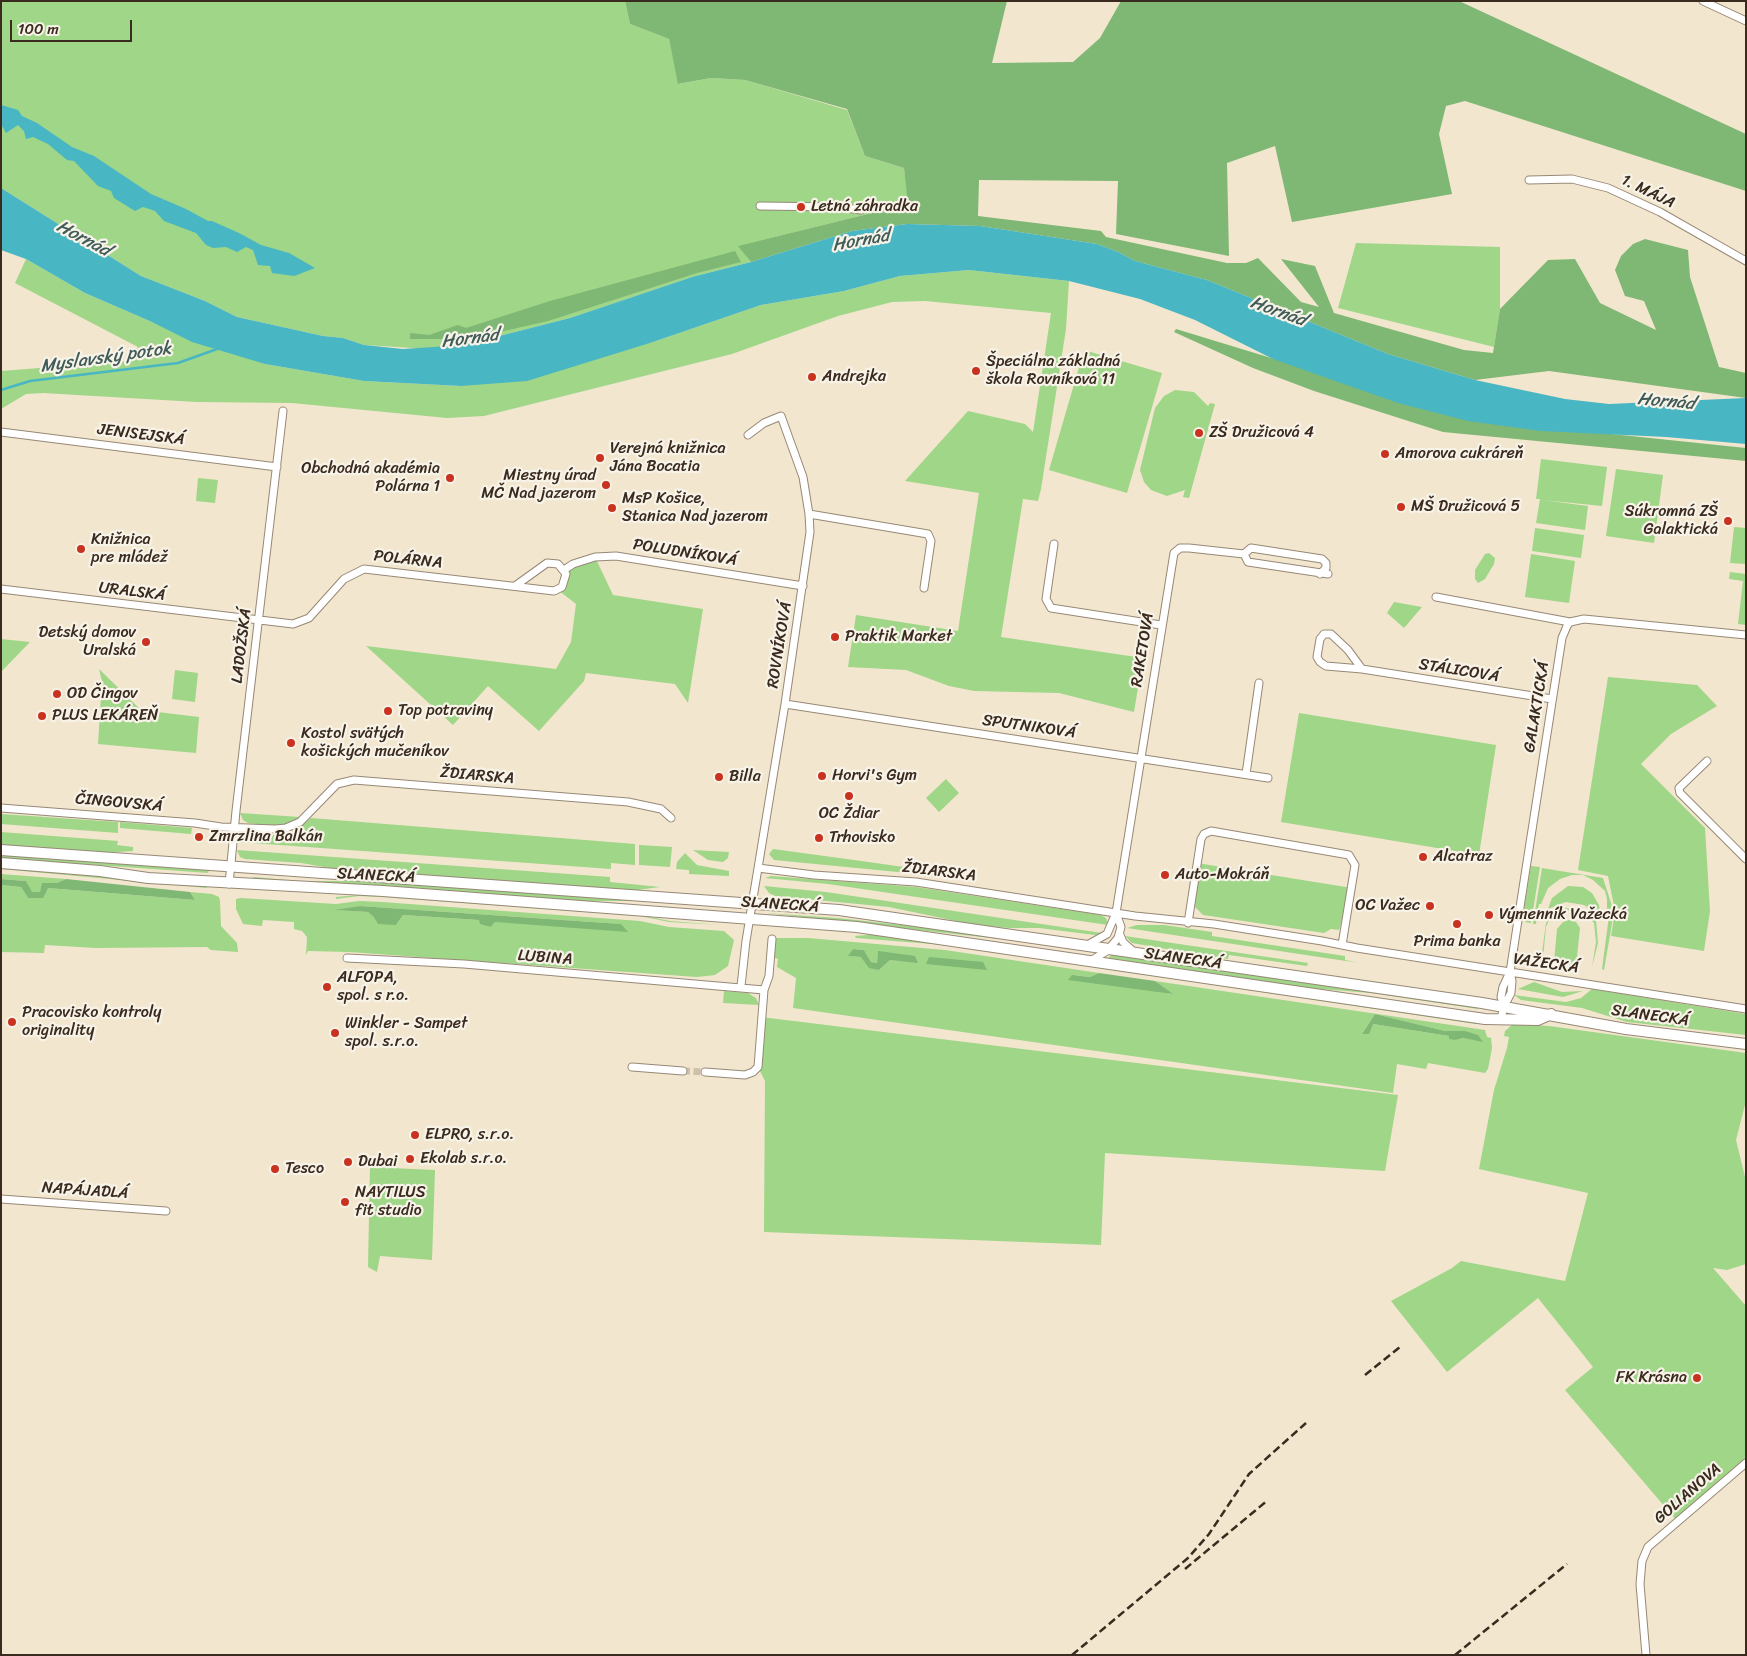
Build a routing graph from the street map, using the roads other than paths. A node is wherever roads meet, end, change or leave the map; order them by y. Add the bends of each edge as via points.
1 (1703, 1) edge
2 (1746, 21) edge
3 (1529, 180) dead end
4 (760, 206) dead end
5 (861, 210) dead end
6 (1746, 261) edge
7 (283, 411) dead end
8 (1, 432) edge
9 (748, 435) dead end
10 (277, 467) junction
11 (810, 514) junction
12 (1054, 544) dead end
13 (1244, 554) junction
14 (564, 570) junction
15 (515, 586) junction
16 (803, 586) junction
17 (924, 588) dead end
18 (1, 589) edge
19 (1436, 596) dead end
20 (259, 620) junction
21 (1570, 622) junction
22 (1161, 625) junction
23 (1746, 635) edge
24 (1362, 669) junction
25 (1259, 683) dead end
26 (1552, 699) junction
27 (785, 704) junction
28 (1140, 757) junction
29 (1707, 761) dead end
30 (1246, 774) junction
31 (1268, 778) dead end
32 (1, 808) edge
33 (671, 818) dead end
34 (234, 826) junction
35 (1, 850) edge
36 (1746, 859) edge
37 (1, 863) edge
38 (230, 867) junction
39 (758, 868) junction
40 (229, 884) junction
41 (752, 903) junction
42 (1116, 912) junction
43 (1136, 916) junction
44 (750, 918) junction
45 (1188, 923) junction
46 (1121, 926) junction
47 (1120, 935) junction
48 (772, 939) dead end
49 (1089, 944) junction
50 (1342, 945) junction
51 (1111, 948) junction
52 (1135, 952) junction
53 (347, 958) dead end
54 (1092, 960) junction
55 (1510, 972) junction
56 (741, 986) junction
57 (764, 990) junction
58 (1504, 1006) junction
59 (1746, 1009) edge
60 (1551, 1014) junction
61 (1502, 1019) junction
62 (1746, 1044) edge
63 (632, 1067) dead end
64 (683, 1071) tunnel mouth
65 (704, 1072) tunnel mouth
66 (1, 1199) edge
67 (166, 1211) dead end
68 (1746, 1463) edge
69 (1646, 1655) edge

1 - 2 street
3 - 6 street, 1. MÁJA via 1572,179 1608,188 1660,212
4 - 5 street
7 - 10 street, LADOŽSKÁ
8 - 10 street, JENISEJSKÁ
9 - 11 street, ROVNÍKOVÁ via 781,416 803,477
10 - 20 street, LADOŽSKÁ
11 - 16 street, ROVNÍKOVÁ
11 - 17 street via 928,534 931,541
12 - 22 street via 1046,599 1051,608
13 - 13 street, RAKETOVÁ via 1251,548 1322,559 1326,568 1324,574 1248,562
13 - 22 street, RAKETOVÁ via 1188,548 1174,552
14 - 15 street via 558,564 547,563
14 - 15 street, POLÁRNA via 564,583 558,590
14 - 16 street, POLUDNÍKOVÁ via 595,557 616,556
15 - 20 street, POLÁRNA via 364,570 344,579 305,621 293,624
16 - 27 street, ROVNÍKOVÁ
18 - 20 street, URALSKÁ
19 - 21 street
20 - 34 street, LADOŽSKÁ
21 - 23 street via 1586,620
21 - 26 street, GALAKTICKÁ via 1562,638
22 - 28 street, RAKETOVÁ
24 - 24 street, STÁLICOVÁ via 1331,634 1324,634 1317,657 1320,662 1326,666
24 - 26 street, STÁLICOVÁ
25 - 30 street
26 - 55 street, GALAKTICKÁ
27 - 28 street, SPUTNIKOVÁ
27 - 39 street, ROVNÍKOVÁ
28 - 30 street, SPUTNIKOVÁ
28 - 42 street, RAKETOVÁ
29 - 36 street via 1679,788 1680,793
30 - 31 street, SPUTNIKOVÁ
32 - 34 street, ČINGOVSKÁ
33 - 34 street, ŽDIARSKA via 661,809 628,802 354,780 337,784 295,825 275,829
34 - 38 street, LADOŽSKÁ
35 - 38 main road, SLANECKÁ
37 - 40 main road, SLANECKÁ
38 - 40 street, LADOŽSKÁ
38 - 41 main road, SLANECKÁ
39 - 41 street, ROVNÍKOVÁ
39 - 42 street, ŽDIARSKA via 916,882
40 - 44 main road, SLANECKÁ via 383,891
41 - 44 street, ROVNÍKOVÁ
41 - 49 main road, SLANECKÁ via 886,915
42 - 43 street, VAŽECKÁ
42 - 46 street, RAKETOVÁ
42 - 49 street, RAKETOVÁ via 1107,934
43 - 45 street, VAŽECKÁ
43 - 46 street
44 - 54 main road, SLANECKÁ via 866,928
44 - 56 street
45 - 50 street, VAŽECKÁ via 1214,924
45 - 50 street via 1201,839 1207,831 1219,832 1350,855 1355,864
46 - 47 street, RAKETOVÁ
47 - 51 street, RAKETOVÁ
47 - 52 street
48 - 57 street via 769,976
49 - 51 main road, SLANECKÁ
50 - 55 street, VAŽECKÁ
51 - 52 main road, SLANECKÁ
51 - 54 street, RAKETOVÁ
52 - 58 main road, SLANECKÁ
53 - 56 street, LUBINA
54 - 61 main road, SLANECKÁ
55 - 58 street, GALAKTICKÁ via 1501,995
55 - 59 street, VAŽECKÁ
56 - 57 street, LUBINA
57 - 65 street via 758,1067 745,1074
58 - 60 main road, SLANECKÁ
58 - 61 street, GALAKTICKÁ
60 - 61 main road, SLANECKÁ via 1538,1020
60 - 62 main road, SLANECKÁ via 1626,1030
63 - 64 street
66 - 67 street, NAPÁJADLÁ
68 - 69 street, GOLIANOVA via 1648,1547 1642,1561 1640,1584

